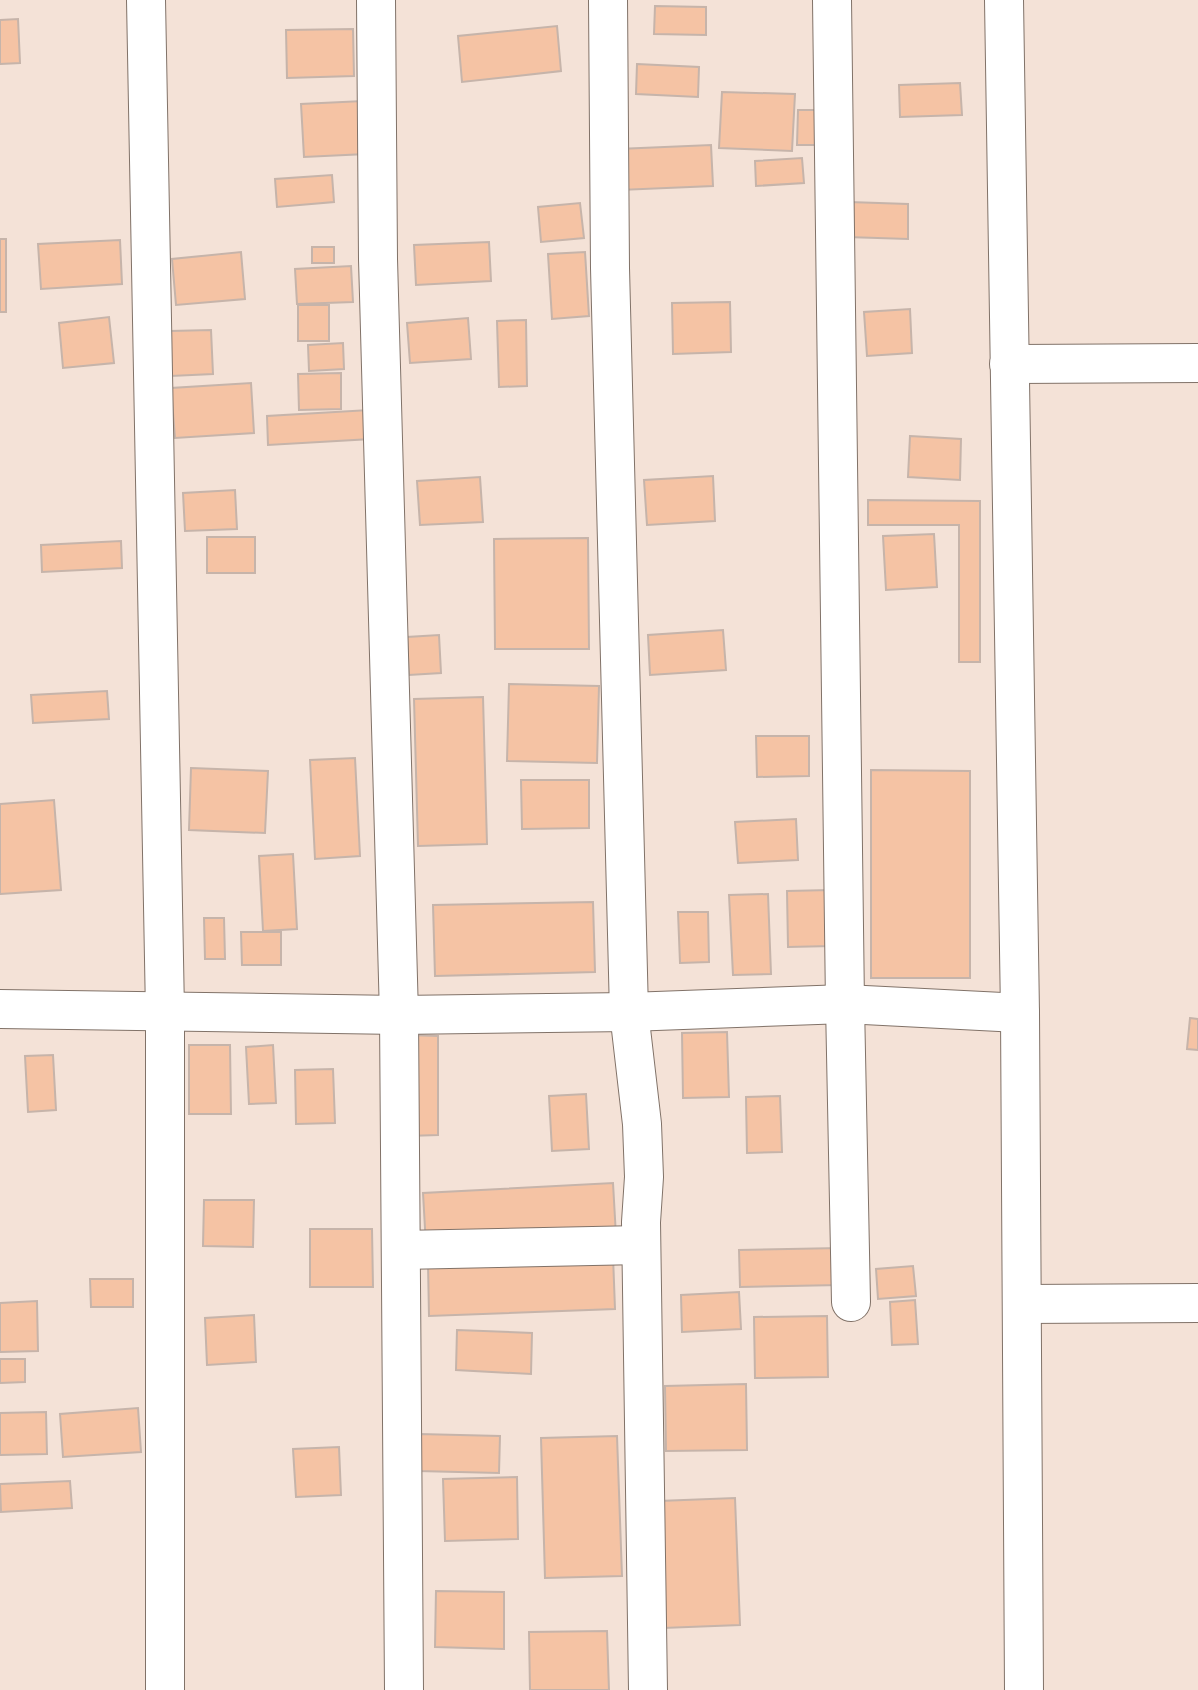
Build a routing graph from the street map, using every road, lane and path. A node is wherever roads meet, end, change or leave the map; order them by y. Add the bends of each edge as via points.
1 (146, 0) edge
2 (376, 0) edge
3 (608, 0) edge
4 (832, 0) edge
5 (1004, 0) edge
6 (1198, 363) edge
7 (1009, 364) junction
8 (845, 1004) junction
9 (0, 1009) edge
10 (165, 1012) junction
11 (629, 1012) junction
12 (1020, 1013) junction
13 (399, 1015) junction
14 (641, 1245) junction
15 (401, 1250) junction
16 (851, 1302) dead end
17 (1198, 1303) edge
18 (1023, 1304) junction
19 (165, 1690) edge
20 (404, 1690) edge
21 (648, 1690) edge
22 (1024, 1690) edge

1 - 10 street
2 - 13 street via 378,259
3 - 11 street via 610,268
4 - 8 street
5 - 7 street
6 - 7 street
7 - 12 street
8 - 11 street
8 - 12 street
8 - 16 street
9 - 10 street
10 - 13 street
10 - 19 street
11 - 13 street
11 - 14 street via 642,1124
12 - 18 street
13 - 15 street
14 - 15 street
14 - 21 street
15 - 20 street
17 - 18 street
18 - 22 street

